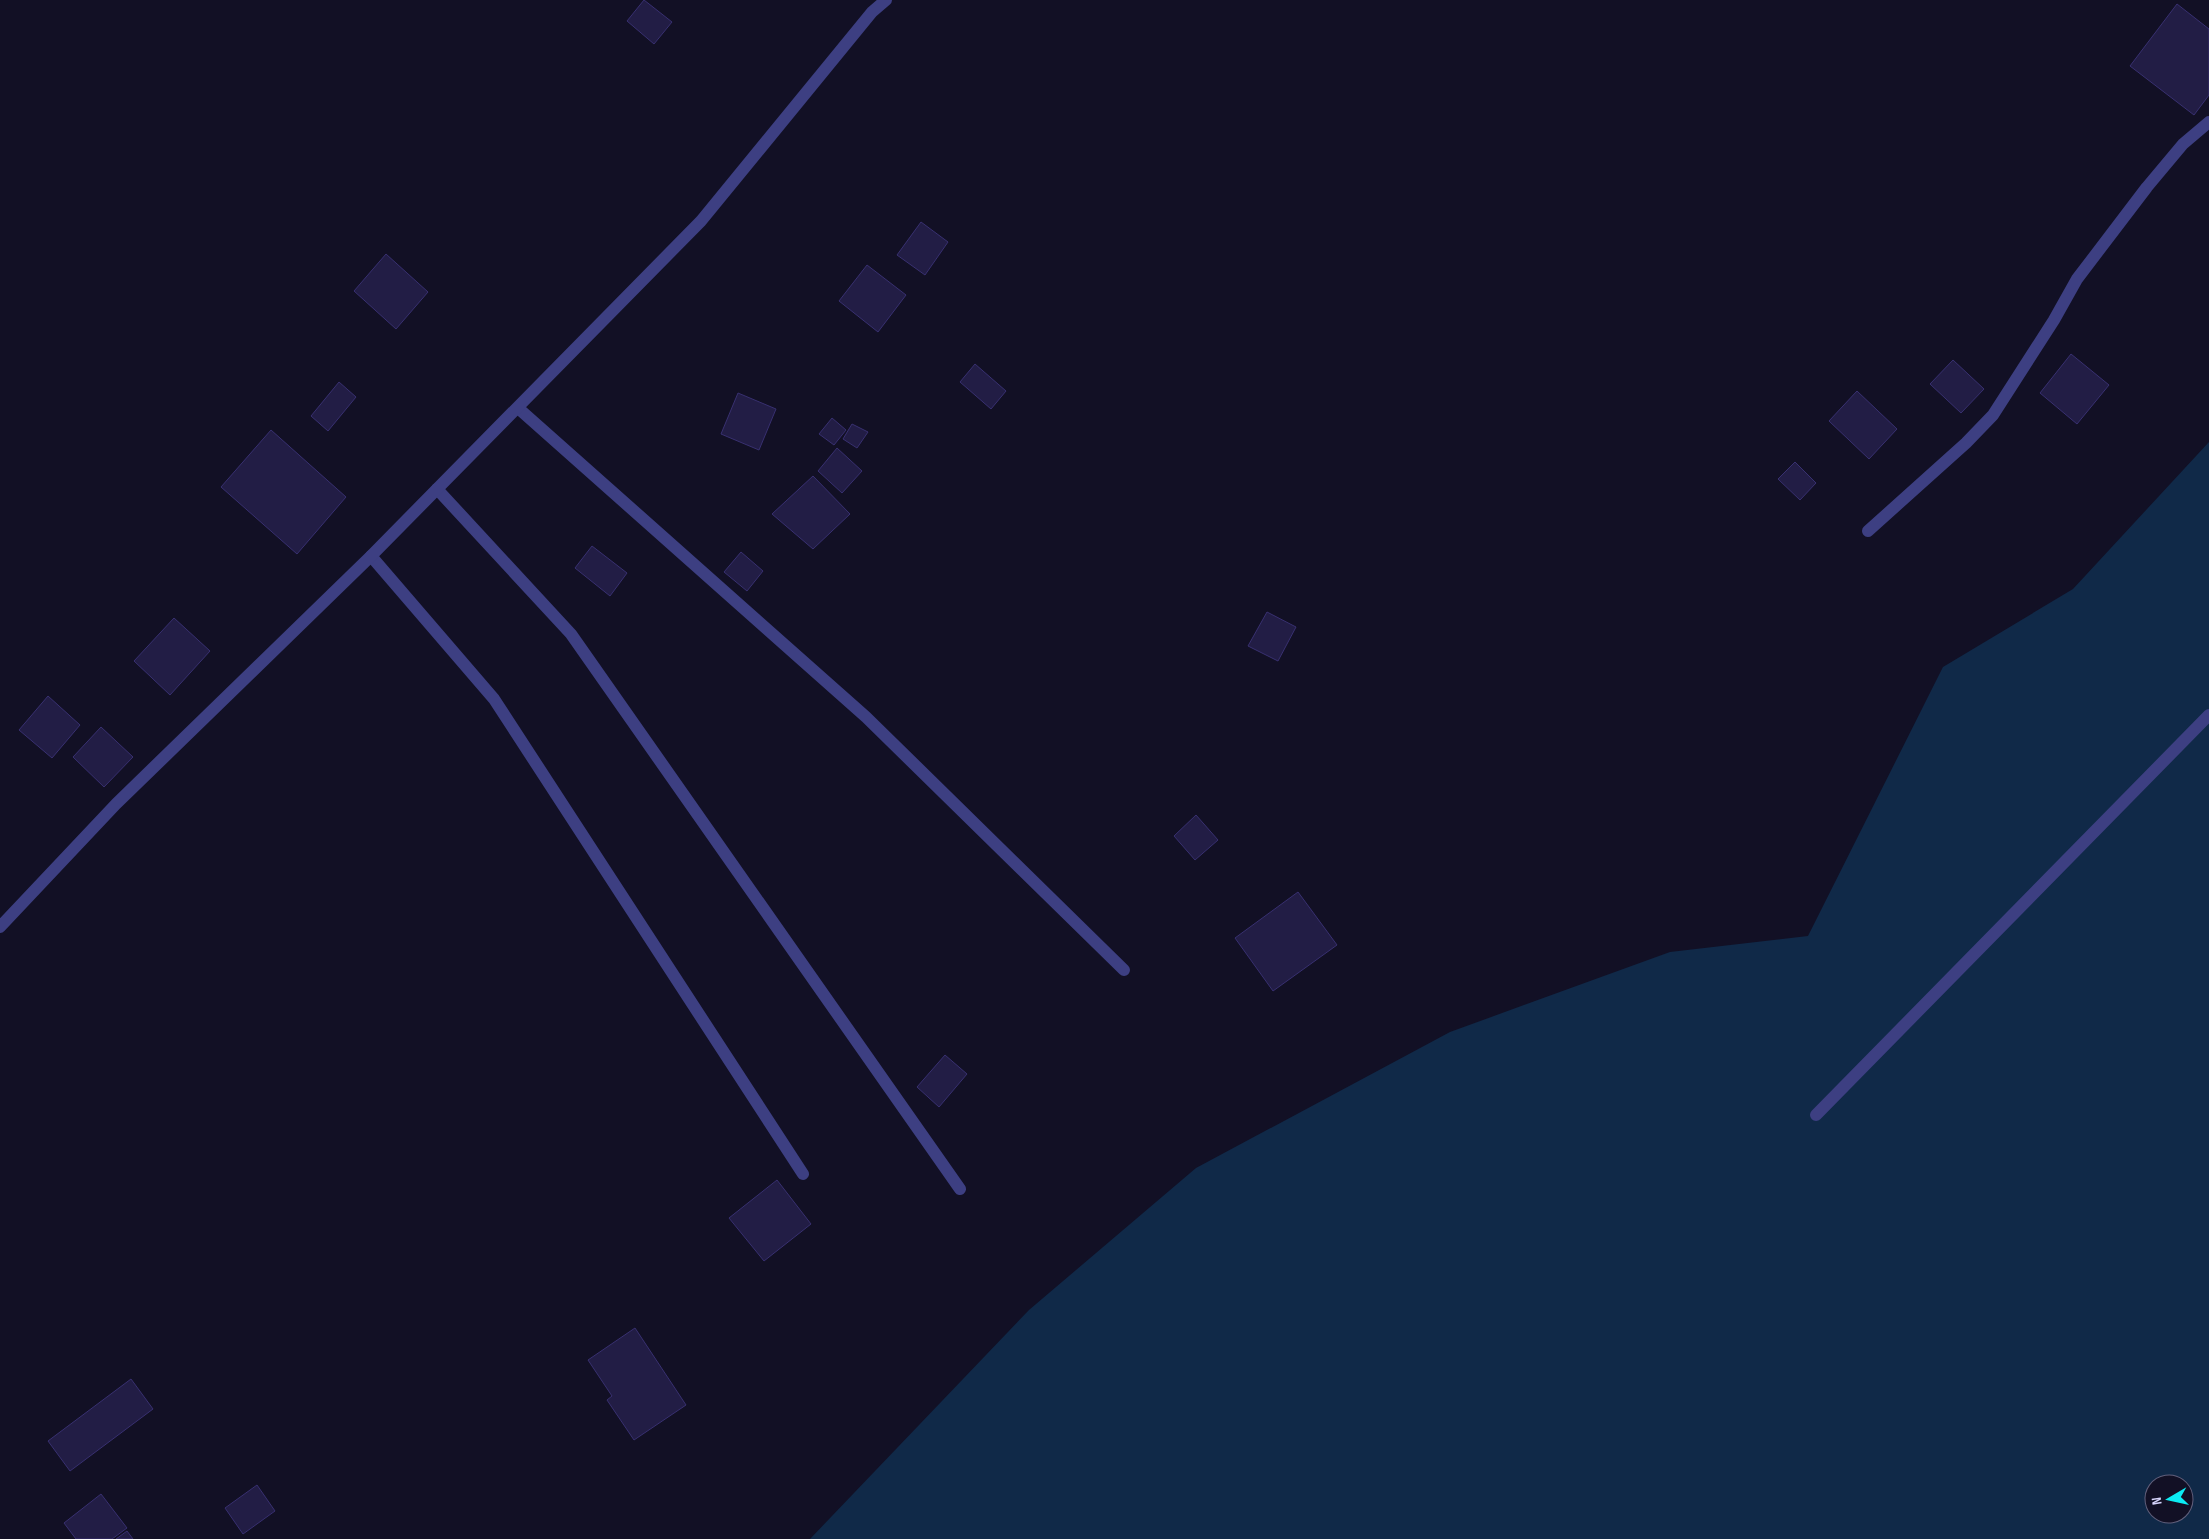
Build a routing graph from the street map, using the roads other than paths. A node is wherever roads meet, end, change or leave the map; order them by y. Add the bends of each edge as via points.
1 (886, 0) edge
2 (2209, 122) edge
3 (518, 408) junction
4 (437, 489) junction
5 (1868, 531) dead end
6 (371, 556) junction
7 (2209, 715) edge
8 (0, 927) edge
9 (1124, 970) dead end
10 (1816, 1115) dead end
11 (803, 1174) dead end
12 (960, 1189) dead end

1 - 3 street via 872,12 701,222
2 - 5 street via 2183,144 2077,279 1993,415
3 - 4 street
3 - 9 street via 866,717
4 - 6 street
4 - 12 street via 571,634
6 - 8 street via 116,804
6 - 11 street via 494,699
7 - 10 street

